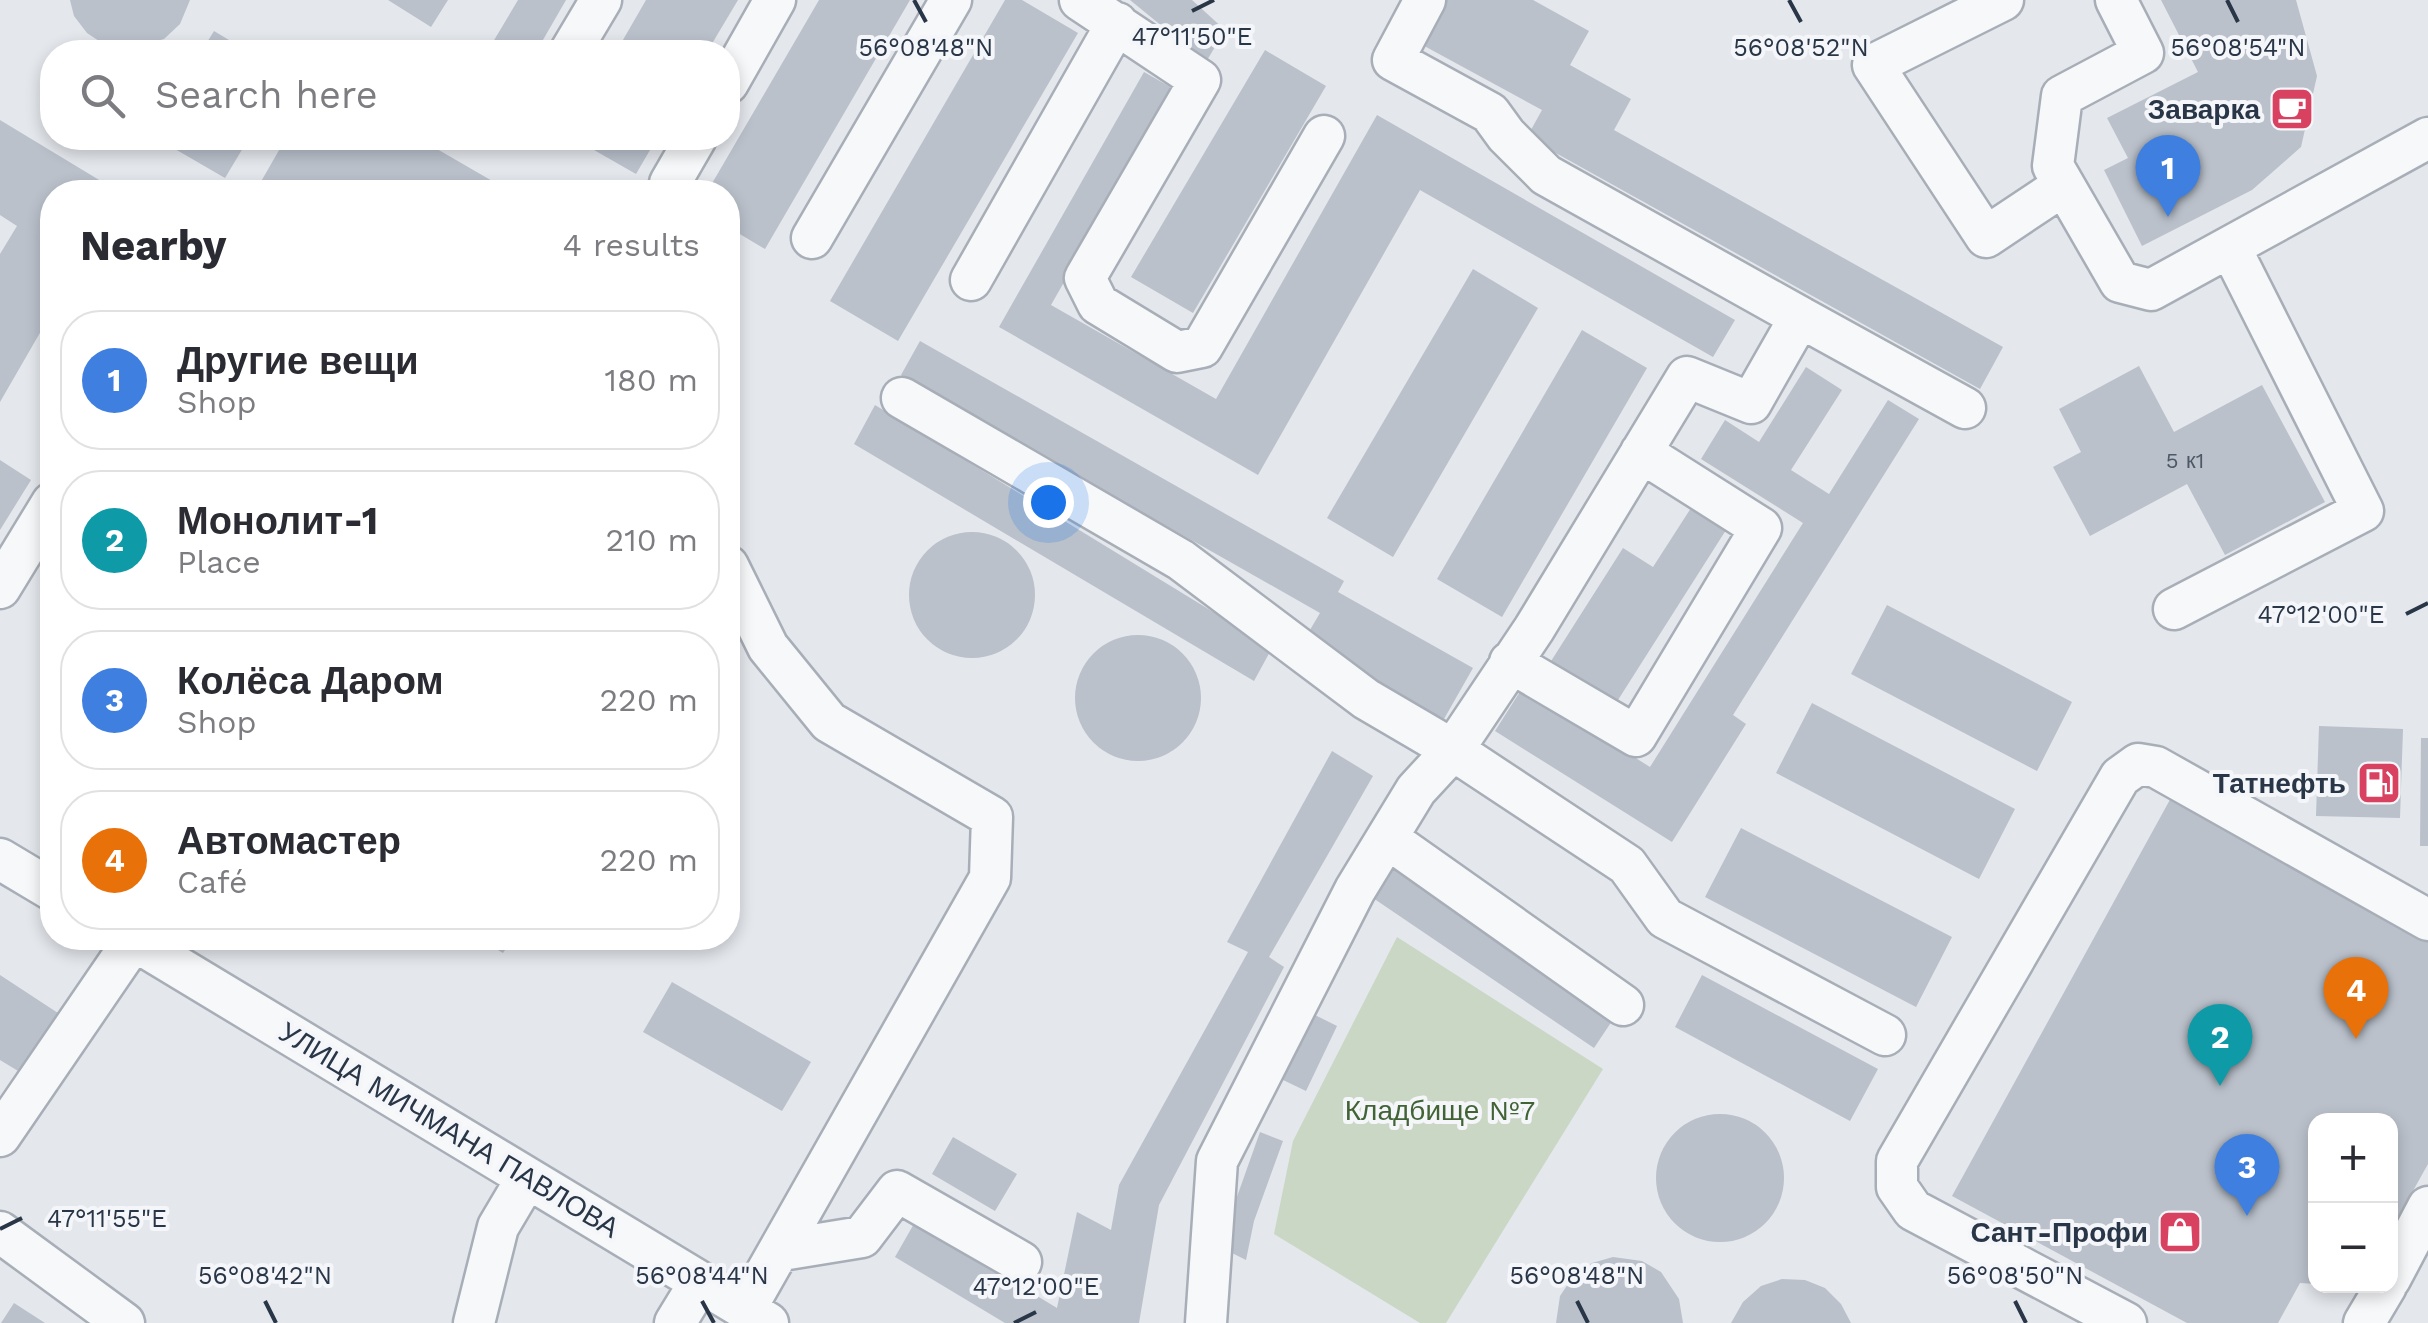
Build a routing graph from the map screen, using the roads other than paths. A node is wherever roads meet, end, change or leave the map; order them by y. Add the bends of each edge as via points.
1 (601, 0) edge
2 (775, 0) edge
3 (951, 0) edge
4 (1080, 0) edge
5 (1425, 0) edge
6 (2003, 0) edge
7 (2116, 0) edge
8 (1117, 23) junction
9 (577, 40) edge
10 (740, 61) edge
11 (1324, 136) dead end
12 (2428, 138) edge
13 (689, 150) edge
14 (672, 180) edge
15 (2064, 185) junction
16 (812, 238) dead end
17 (2230, 247) junction
18 (971, 280) dead end
19 (1800, 317) junction
20 (902, 398) dead end
21 (1965, 408) dead end
22 (1641, 452) junction
23 (40, 523) edge
24 (0, 588) edge
25 (740, 590) edge
26 (2174, 609) dead end
27 (1510, 662) junction
28 (1452, 750) junction
29 (1386, 838) junction
30 (0, 859) edge
31 (40, 883) edge
32 (2428, 920) edge
33 (125, 950) edge
34 (150, 950) edge
35 (1623, 1005) dead end
36 (1885, 1035) dead end
37 (0, 1136) edge
38 (527, 1178) junction
39 (2428, 1206) edge
40 (0, 1232) edge
41 (782, 1250) junction
42 (1021, 1262) dead end
43 (2398, 1263) edge
44 (700, 1282) junction
45 (2382, 1293) edge
46 (760, 1319) edge
47 (124, 1323) edge
48 (474, 1323) edge
49 (675, 1323) edge
50 (1206, 1323) edge
51 (2126, 1323) edge
52 (2364, 1323) edge

1 - 9 street
2 - 10 street
3 - 16 street
4 - 8 street
5 - 19 street via 1393,60 1490,113 1546,175
6 - 15 street via 1873,65 1986,237
7 - 15 street via 2143,54 2062,96 2053,166
8 - 11 street via 1200,80 1085,278 1098,304 1177,352 1202,347
8 - 18 street
12 - 17 street
13 - 14 street
15 - 17 street via 2120,282 2151,290
17 - 26 street via 2364,512
19 - 21 street
19 - 22 street via 1751,404 1687,377
20 - 28 street via 1181,560 1366,699
22 - 27 street
22 - 27 street via 1761,528 1636,736
23 - 24 street
25 - 41 street via 768,647 829,722 992,817 990,878
27 - 28 street
28 - 29 street
28 - 36 street via 1627,865 1665,918
29 - 35 street
29 - 50 street via 1216,1161
30 - 31 street
32 - 51 street via 2156,768 2138,764 2120,778 1897,1161 1897,1187 1913,1210
33 - 37 street
34 - 38 street, УЛИЦА МИЧМАНА ПАВЛОВА
38 - 44 street, УЛИЦА МИЧМАНА ПАВЛОВА
38 - 48 street via 498,1227
39 - 43 street
40 - 47 street
41 - 42 street via 862,1237 897,1191
41 - 46 street
44 - 46 street, УЛИЦА МИЧМАНА ПАВЛОВА
44 - 49 street
45 - 52 street

